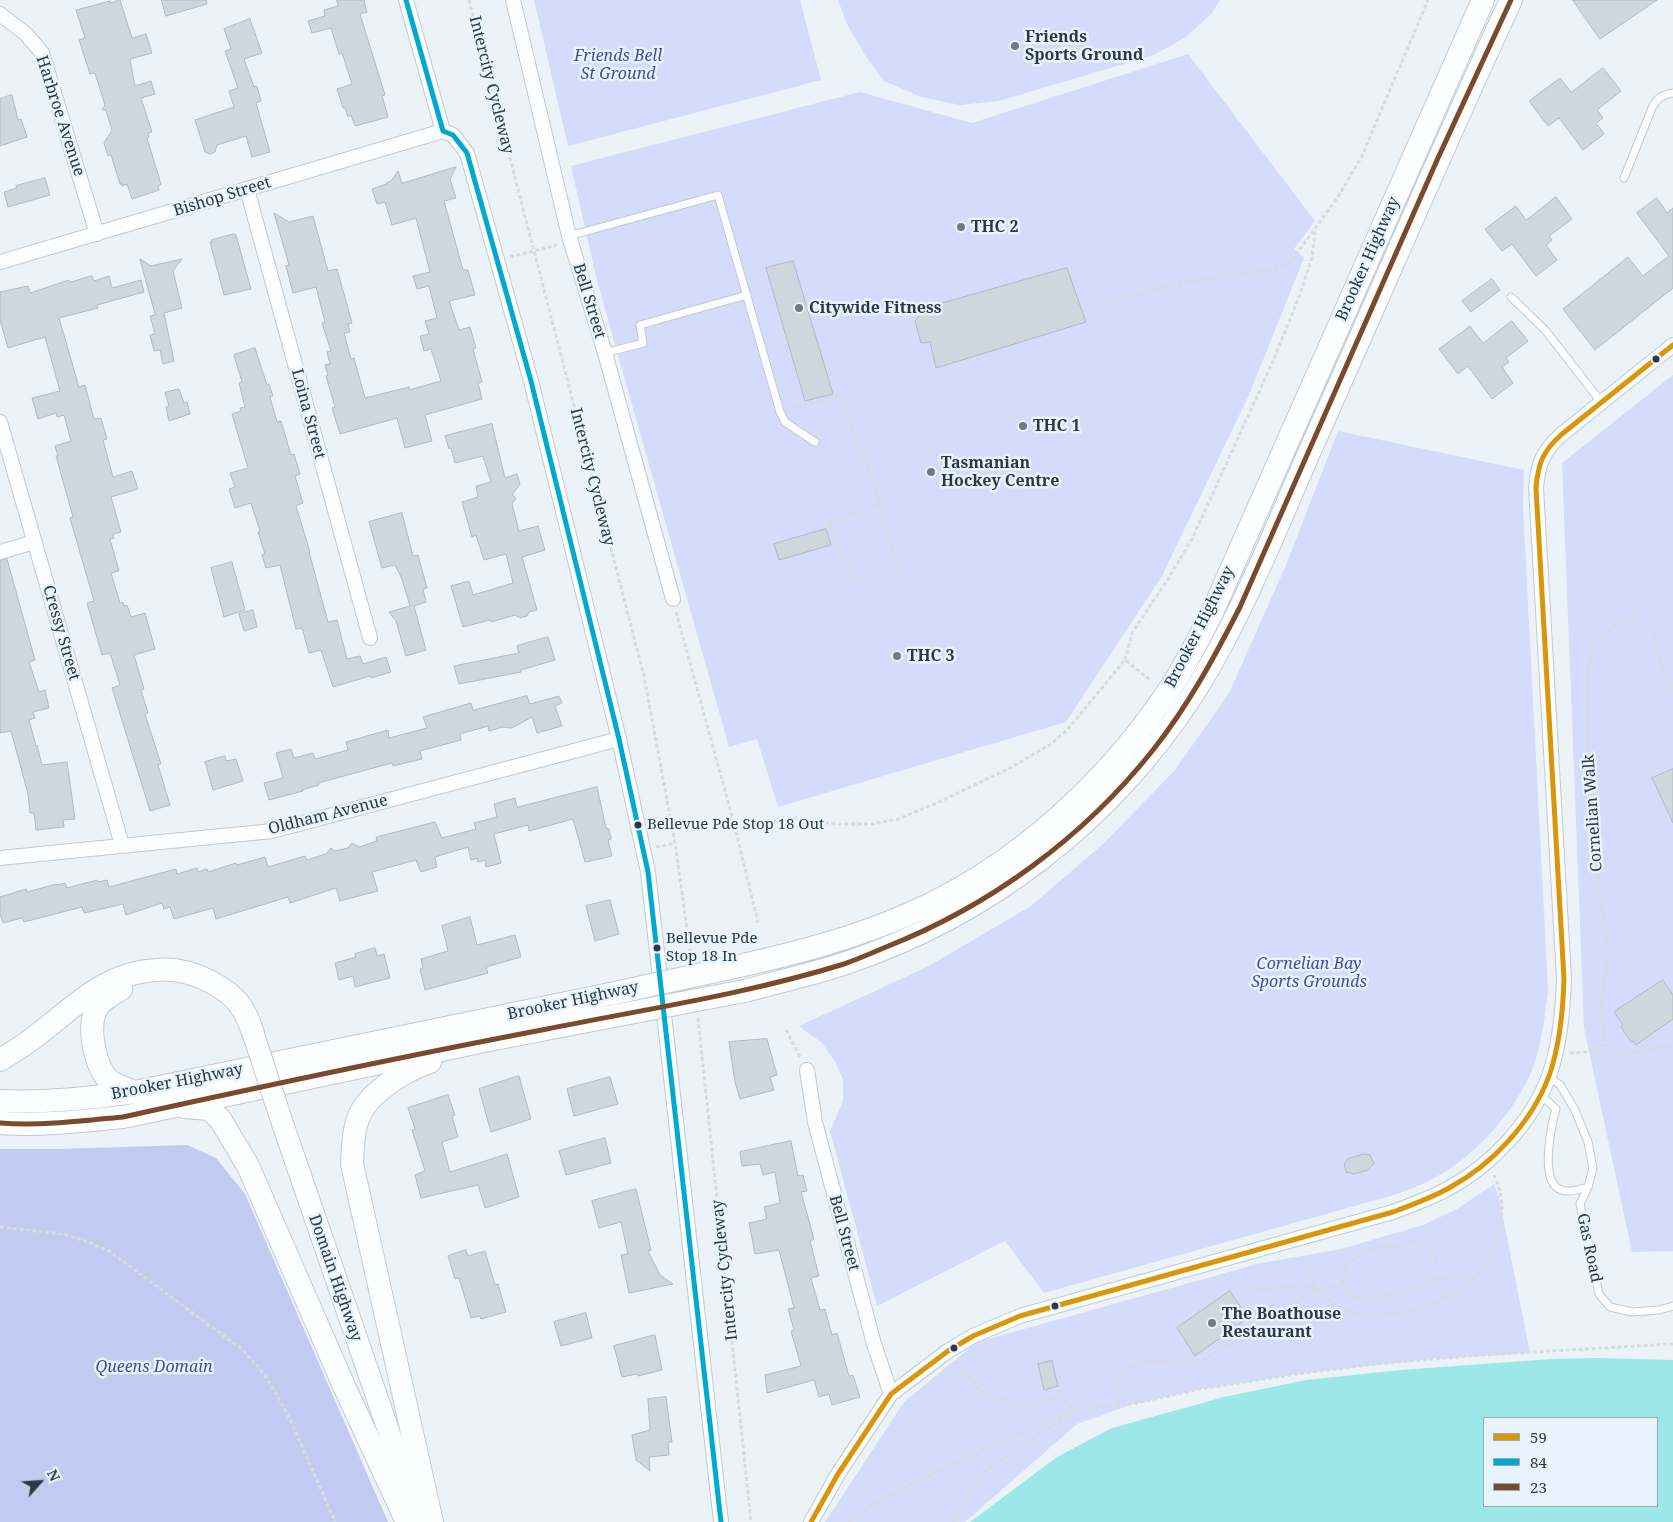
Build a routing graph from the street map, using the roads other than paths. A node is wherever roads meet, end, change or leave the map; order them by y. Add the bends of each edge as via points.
1 (406, 0) edge
2 (513, 0) edge
3 (1483, 0) edge
4 (1511, 0) edge
5 (0, 14) edge
6 (1673, 93) edge
7 (443, 131) junction
8 (1624, 178) dead end
9 (247, 189) junction
10 (97, 234) junction
11 (562, 236) junction
12 (0, 262) edge
13 (747, 295) junction
14 (1511, 297) dead end
15 (1673, 345) edge
16 (605, 353) junction
17 (1601, 402) junction
18 (0, 422) edge
19 (815, 442) dead end
20 (34, 542) junction
21 (0, 552) edge
22 (673, 599) road end
23 (370, 638) dead end
24 (619, 739) junction
25 (122, 845) junction
26 (0, 858) edge
27 (252, 1034) junction
28 (490, 1040) junction
29 (0, 1060) edge
30 (807, 1070) road end
31 (1549, 1077) junction
32 (135, 1092) junction
33 (1540, 1095) junction
34 (0, 1101) edge
35 (168, 1107) junction
36 (0, 1123) edge
37 (1588, 1187) junction
38 (1673, 1306) edge
39 (891, 1394) junction
40 (407, 1522) edge
41 (420, 1522) edge
42 (432, 1522) edge
43 (721, 1522) edge
44 (811, 1522) edge

1 - 7 street
2 - 11 street, Bell Street
3 - 32 highway, Brooker Highway, bridge via 1211,614 1173,684 1113,762 1065,812 1016,852 961,888 909,914 843,940 801,952
4 - 28 highway, Brooker Highway, bridge via 1240,607 1191,696 1154,749 1115,794 1075,832 1017,877 960,913 847,963 744,990
5 - 10 street, Harbroe Avenue via 26,34 42,53
6 - 8 lane via 1656,100
7 - 9 street, Bishop Street
7 - 24 street via 453,135 467,153 531,381
9 - 10 street, Bishop Street
9 - 23 street, Loina Street
10 - 12 street, Bishop Street
11 - 13 lane via 718,195
11 - 16 street, Bell Street
13 - 16 lane via 640,326 643,343
13 - 19 lane via 780,412 785,422
14 - 17 lane via 1546,331
15 - 17 street
16 - 22 street, Bell Street
17 - 31 street via 1552,444 1539,464 1537,474 1564,979 1561,1027
18 - 20 street, Cressy Street
20 - 21 street
20 - 25 street, Cressy Street
24 - 25 street, Oldham Avenue via 272,831
24 - 43 street via 648,872
25 - 26 street, Oldham Avenue
27 - 29 highway via 248,1017 237,1000 206,979 189,972 167,969 138,971 115,978 97,989
27 - 32 highway via 218,1000 190,986 153,981 122,988 95,1010 94,1046 109,1080
27 - 41 main road, Domain Highway, bridge
28 - 35 highway, Brooker Highway
28 - 42 highway via 417,1066 393,1080 360,1114 353,1140 352,1164
30 - 39 street, Bell Street via 817,1131 874,1344
31 - 33 street
31 - 37 lane, Gas Road via 1560,1085 1588,1142 1593,1168
32 - 34 highway, Brooker Highway via 79,1100
33 - 37 lane via 1556,1109 1549,1156 1554,1186 1575,1192
33 - 39 street via 1509,1140 1489,1160 1451,1188 1384,1214 1020,1316 981,1332 948,1351
35 - 36 highway, Brooker Highway via 123,1117
35 - 40 highway via 209,1109 220,1119 248,1166
37 - 38 lane, Gas Road via 1580,1204 1599,1294 1610,1307 1632,1312
39 - 44 street via 838,1474

